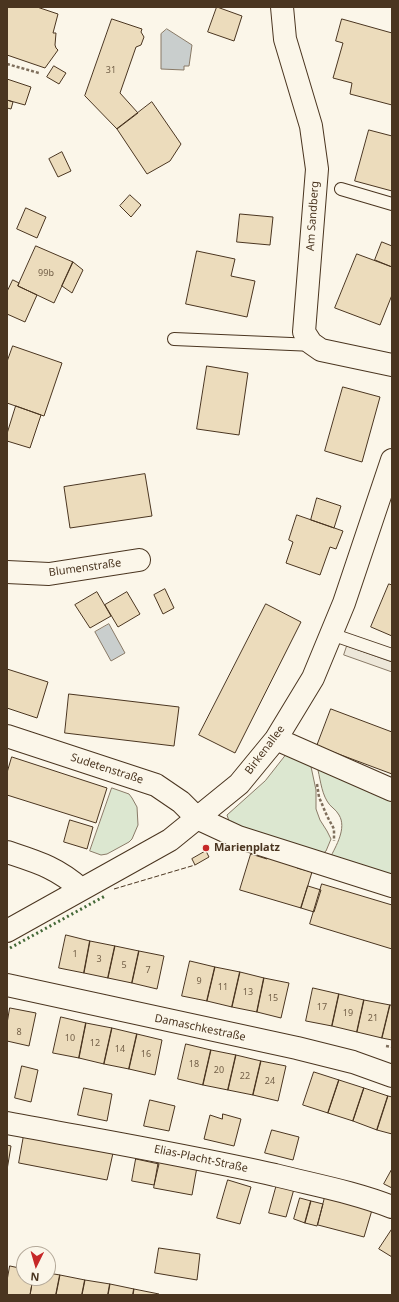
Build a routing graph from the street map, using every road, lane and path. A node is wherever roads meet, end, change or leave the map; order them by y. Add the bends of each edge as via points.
1 (282, 7) edge
2 (7, 64) edge
3 (39, 73) dead end
4 (341, 189) dead end
5 (392, 204) edge
6 (174, 339) dead end
7 (314, 345) junction
8 (392, 365) edge
9 (392, 460) edge
10 (139, 560) dead end
11 (7, 572) edge
12 (331, 634) junction
13 (392, 655) edge
14 (7, 736) edge
15 (276, 740) junction
16 (313, 756) junction
17 (392, 790) edge
18 (197, 818) junction
19 (7, 852) edge
20 (324, 864) junction
21 (392, 886) edge
22 (81, 889) junction
23 (7, 931) edge
24 (7, 985) edge
25 (392, 1076) edge
26 (7, 1123) edge
27 (392, 1207) edge

1 - 7 street, Am Sandberg via 285,39 311,126 317,169 304,332
2 - 3 path
4 - 5 lane
6 - 7 lane
7 - 8 street via 321,350
9 - 12 street, Birkenallee via 344,603
10 - 11 street, Blumenstraße via 49,574
12 - 13 lane
12 - 15 street, Birkenallee via 313,678
14 - 18 street, Sudetenstraße via 156,785 181,802
15 - 16 street
15 - 18 street, Birkenallee via 239,784
16 - 17 street
16 - 20 path via 319,797 334,829 334,841
18 - 20 street via 238,837
18 - 22 street, Birkenallee via 170,840
19 - 22 street via 48,866
20 - 21 street
22 - 23 street, Birkenallee
24 - 25 street, Damaschkestraße via 297,1048 353,1062
26 - 27 street, Elias-Placht-Straße via 245,1169 353,1194

